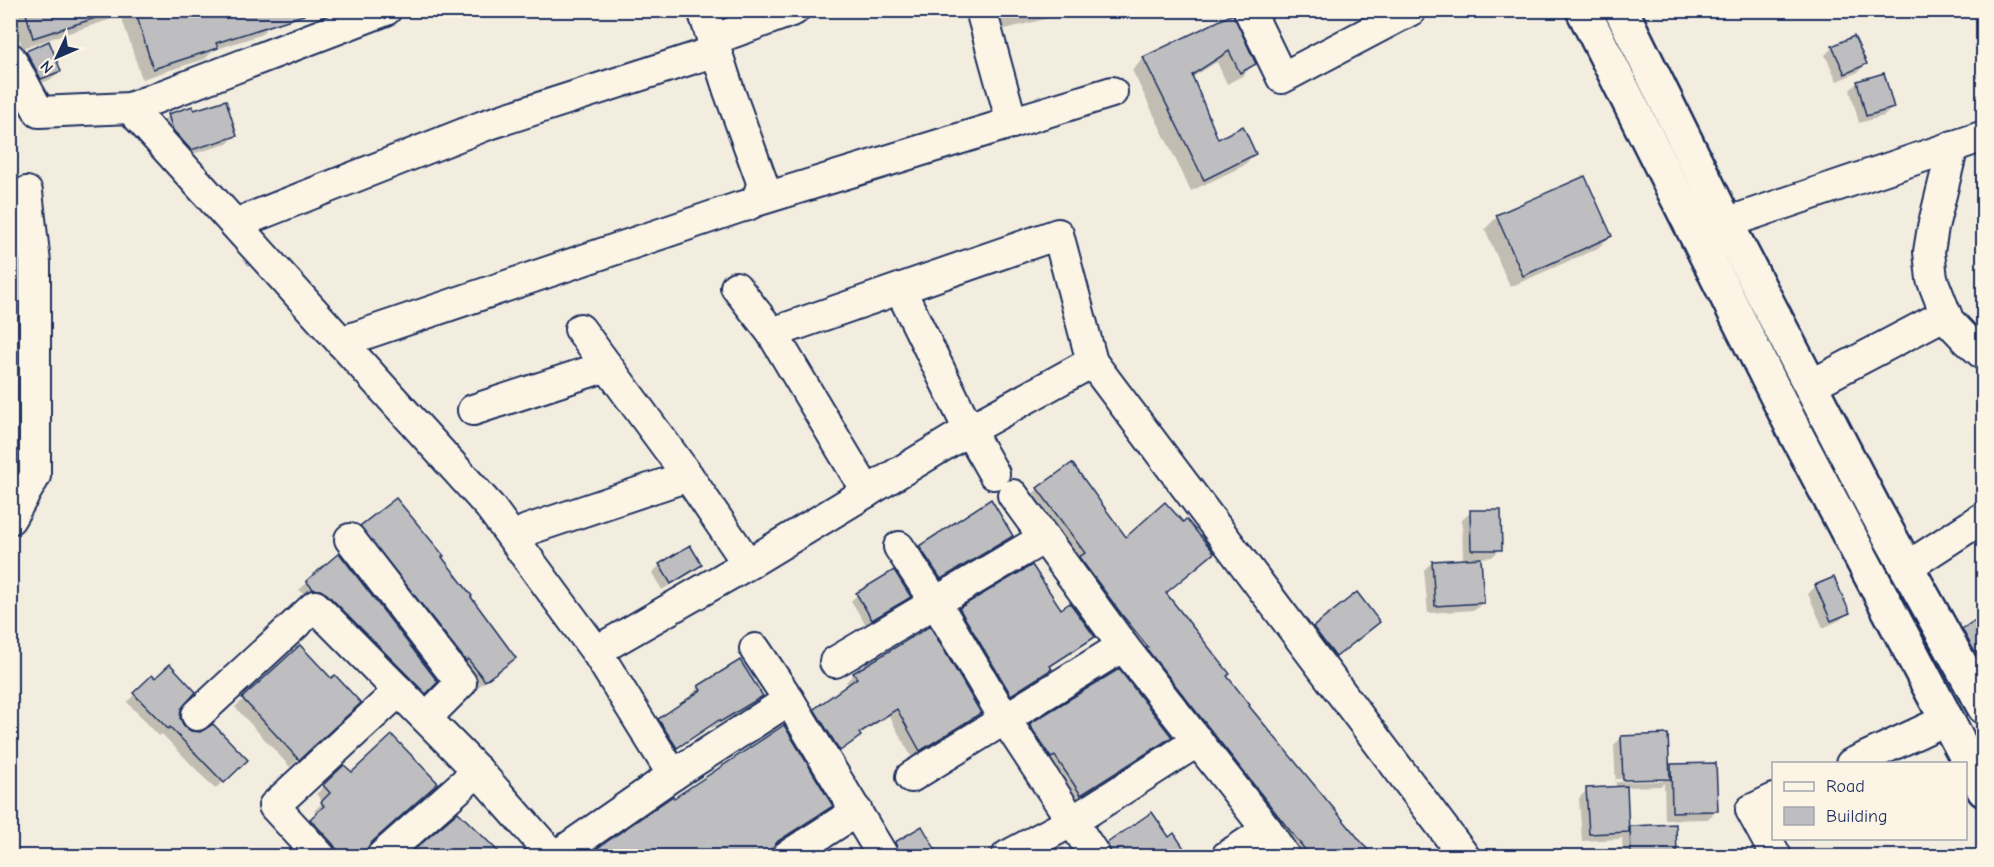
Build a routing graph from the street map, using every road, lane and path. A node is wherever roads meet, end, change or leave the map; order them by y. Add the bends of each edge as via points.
1 (386, 10) edge
2 (703, 10) edge
3 (794, 10) edge
4 (981, 10) edge
5 (1249, 10) edge
6 (1411, 10) edge
7 (1583, 10) edge
8 (1621, 10) edge
9 (714, 45) junction
10 (10, 58) edge
11 (1112, 92) dead end
12 (130, 108) junction
13 (1670, 108) junction
14 (1012, 123) junction
15 (1641, 125) junction
16 (1983, 136) edge
17 (1953, 146) junction
18 (27, 192) dead end
19 (756, 201) junction
20 (1726, 223) junction
21 (235, 224) junction
22 (736, 287) dead end
23 (900, 289) junction
24 (1946, 314) junction
25 (580, 329) dead end
26 (772, 333) junction
27 (341, 342) junction
28 (1983, 355) edge
29 (1092, 362) junction
30 (607, 366) junction
31 (1810, 385) junction
32 (473, 410) dead end
33 (969, 430) junction
34 (688, 476) junction
35 (867, 492) junction
36 (1983, 517) edge
37 (10, 519) edge
38 (527, 530) dead end
39 (1044, 538) junction
40 (350, 539) dead end
41 (899, 547) dead end
42 (748, 564) junction
43 (1907, 567) junction
44 (936, 603) junction
45 (607, 645) dead end
46 (1123, 646) junction
47 (755, 649) dead end
48 (835, 662) dead end
49 (399, 691) junction
50 (789, 700) junction
51 (1983, 707) edge
52 (196, 715) dead end
53 (426, 718) junction
54 (1005, 719) junction
55 (1946, 720) junction
56 (1198, 741) junction
57 (1855, 762) edge
58 (478, 771) junction
59 (673, 775) junction
60 (911, 777) dead end
61 (1983, 790) edge
62 (1772, 800) edge
63 (857, 812) junction
64 (1073, 821) junction
65 (1267, 830) junction
66 (320, 856) edge
67 (382, 856) edge
68 (555, 856) edge
69 (787, 856) edge
70 (883, 856) edge
71 (1007, 856) edge
72 (1095, 856) edge
73 (1227, 856) edge
74 (1284, 856) edge
75 (1464, 856) edge
76 (1776, 856) edge

1 - 12 street
2 - 9 street
3 - 9 street
4 - 14 street
5 - 6 street via 1282,78
7 - 15 street
8 - 13 street
9 - 19 street via 762,182
9 - 21 street via 486,125
10 - 12 street via 39,112
11 - 14 street
12 - 21 street
13 - 15 street
13 - 20 street
14 - 19 street
15 - 55 street via 1798,438
16 - 17 street
17 - 20 street
17 - 24 street via 1929,252 1932,279
18 - 37 street via 35,263 35,476
19 - 27 street
20 - 31 street
21 - 27 street
22 - 26 street
23 - 26 street
23 - 29 street via 1058,234
23 - 33 street
24 - 28 street
24 - 31 street
25 - 30 street
26 - 35 street
27 - 59 street via 490,507 598,654
29 - 33 street
29 - 75 street
30 - 32 street
30 - 34 street
31 - 43 street
33 - 35 street
33 - 39 street
34 - 38 street
34 - 42 street
35 - 42 street
36 - 43 street
39 - 44 street
39 - 46 street
40 - 53 street via 461,683
41 - 44 street
42 - 45 street
43 - 51 street
44 - 48 street
44 - 54 street
46 - 54 street
46 - 56 street
47 - 50 street
49 - 52 street via 315,606
49 - 53 street
49 - 66 street via 274,806
50 - 59 street
50 - 63 street
53 - 58 street
54 - 60 street
54 - 64 street
55 - 57 street
55 - 61 street
56 - 64 street
56 - 65 street
58 - 67 street
58 - 68 street
59 - 68 street
62 - 76 street via 1751,810
63 - 69 street
63 - 70 street
64 - 71 street
64 - 72 street
65 - 73 street
65 - 74 street

